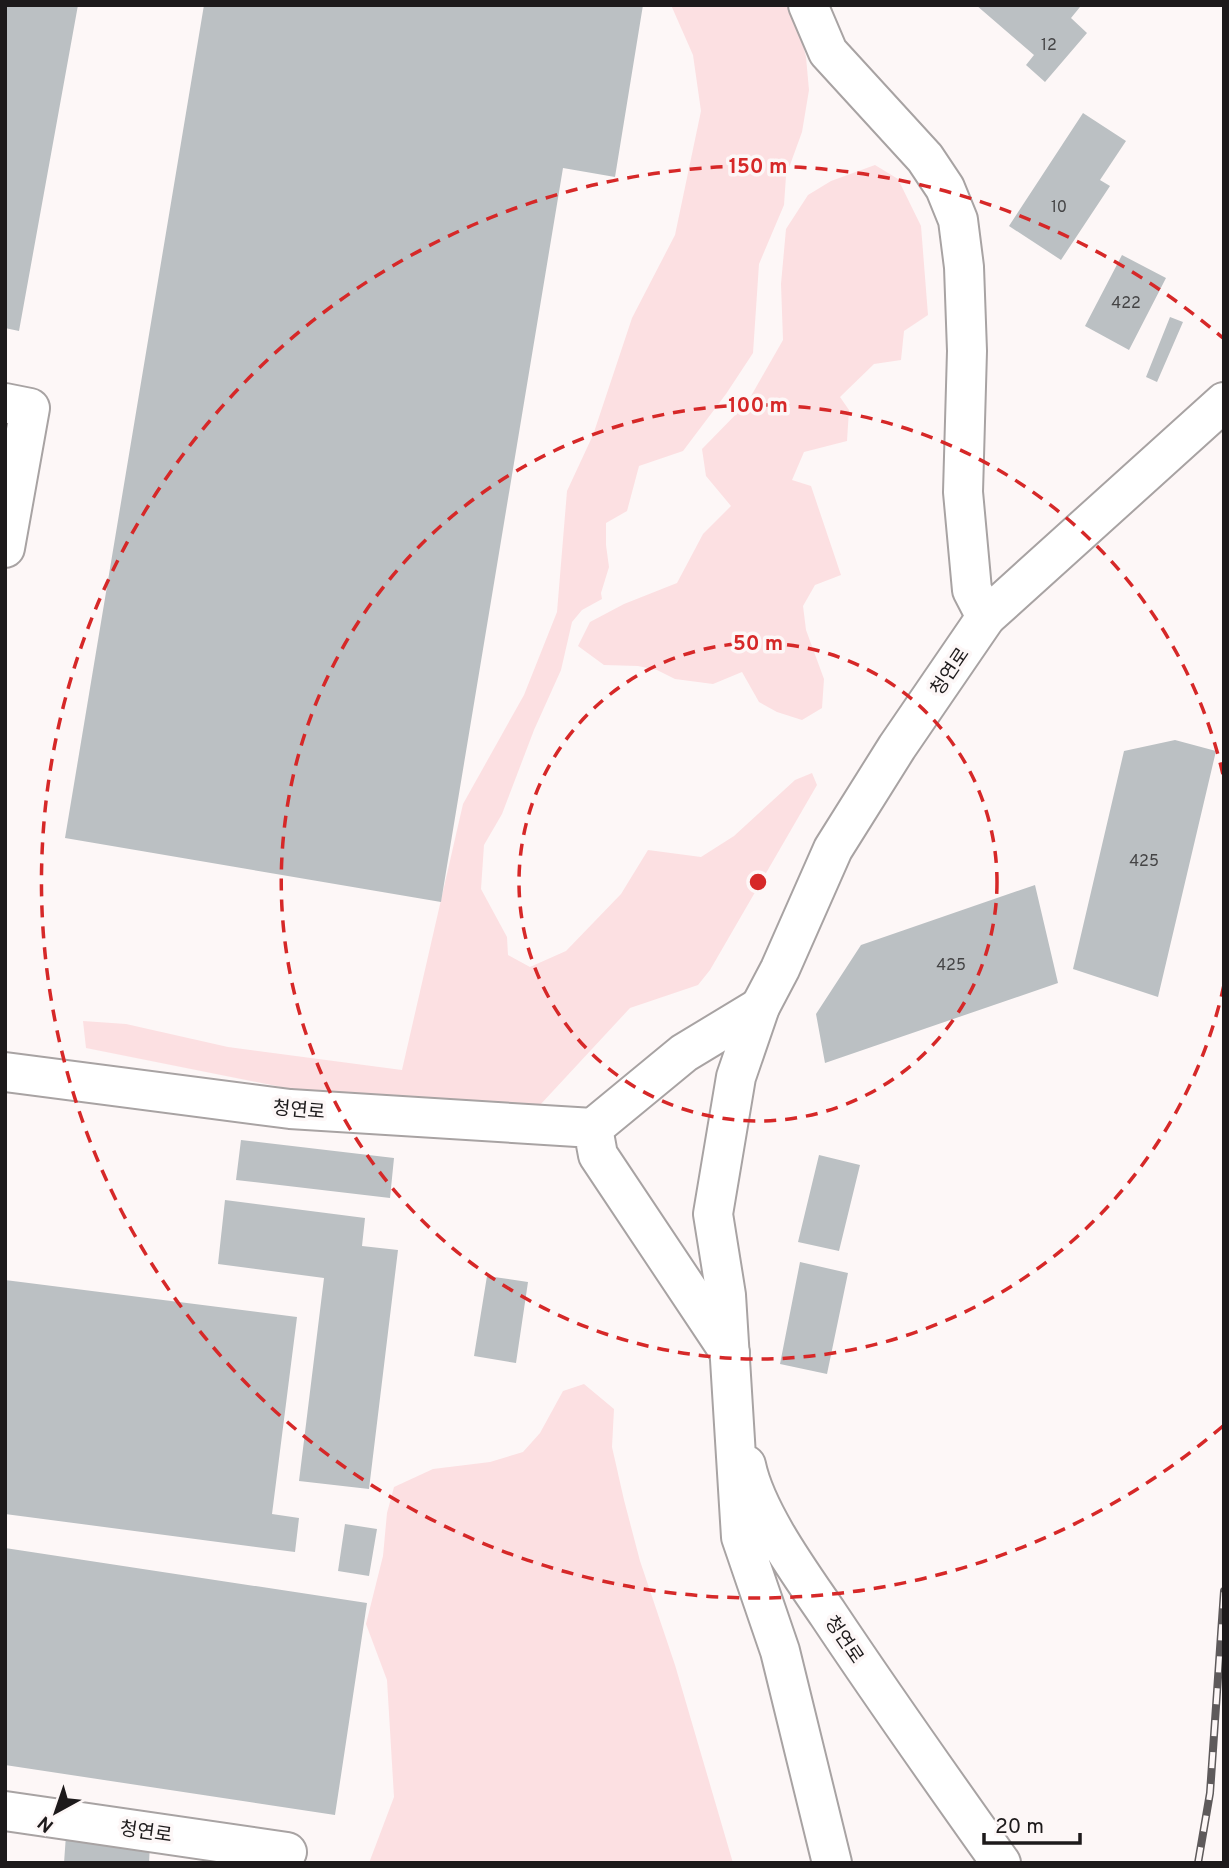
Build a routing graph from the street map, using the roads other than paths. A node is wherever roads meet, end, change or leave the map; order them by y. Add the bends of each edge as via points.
1 (808, 5) edge
2 (1224, 402) edge
3 (5, 403) edge
4 (5, 548) edge
5 (986, 617) junction
6 (760, 1007) junction
7 (5, 1072) edge
8 (593, 1128) junction
9 (730, 1353) junction
10 (733, 1396) junction
11 (5, 1811) edge
12 (287, 1852) dead end
13 (832, 1863) edge
14 (1001, 1863) edge

1 - 5 main road via 828,52 925,158 945,188 958,220 967,351 963,492 972,590
2 - 5 main road, 청연로
3 - 4 main road via 30,408
5 - 6 main road, 청연로 via 833,849
6 - 8 main road via 684,1053
6 - 9 main road, 청연로 via 736,1077 713,1214
7 - 8 main road, 청연로 via 290,1109
8 - 9 main road, 청연로 via 598,1155
9 - 10 main road, 청연로
10 - 13 main road, 청연로 via 740,1537 780,1651
10 - 14 main road, 청연로 via 750,1483 786,1551
11 - 12 main road, 청연로

